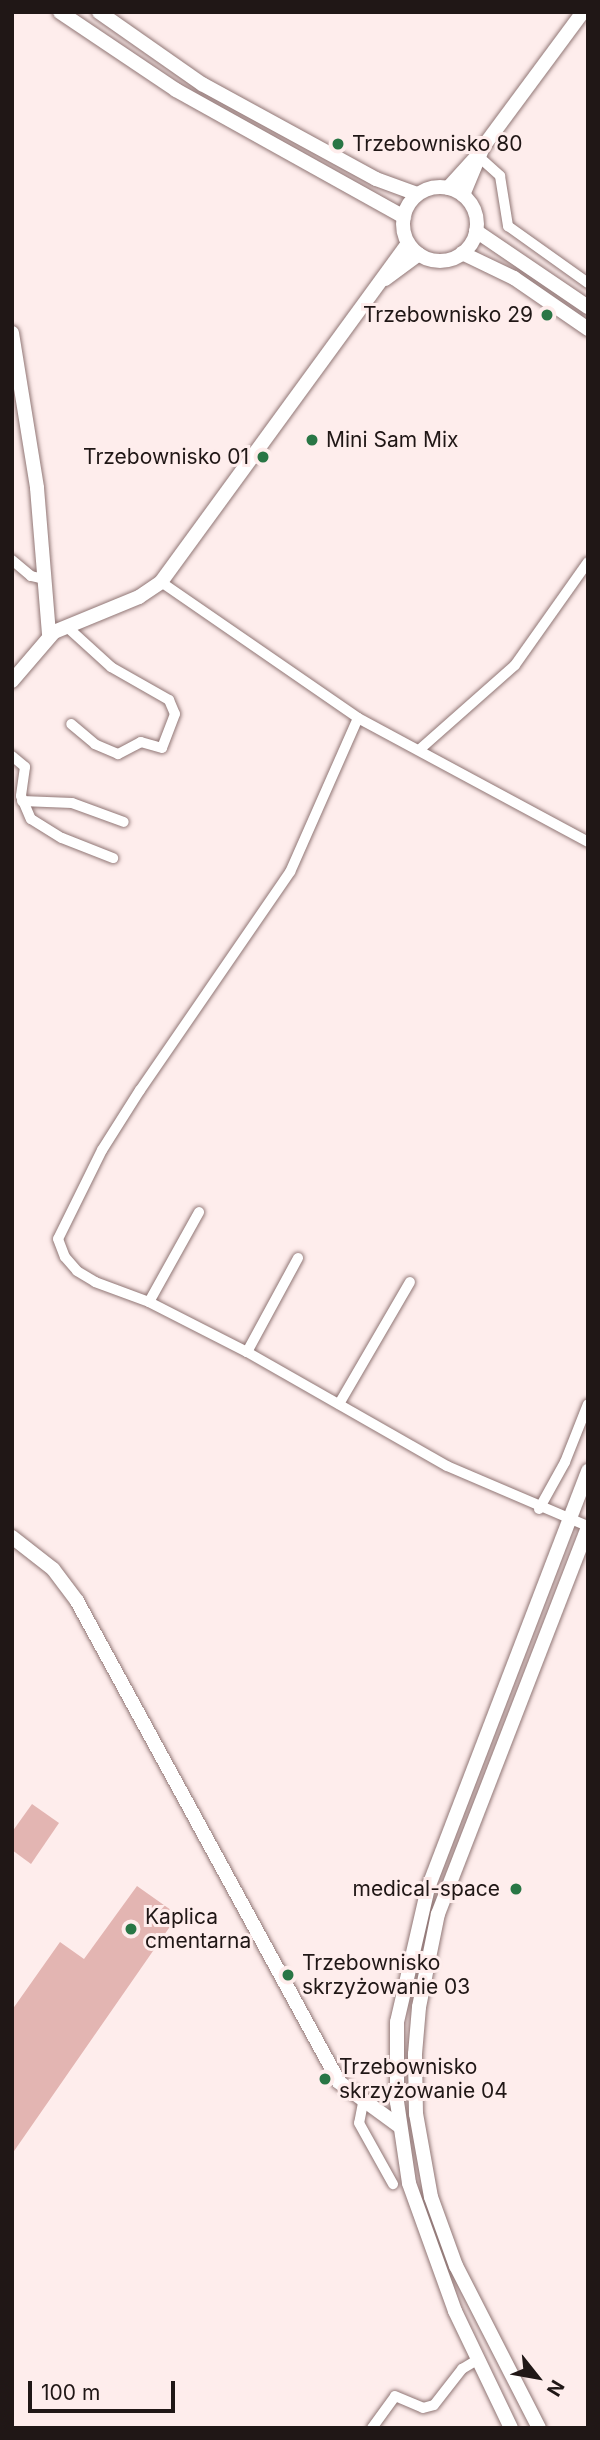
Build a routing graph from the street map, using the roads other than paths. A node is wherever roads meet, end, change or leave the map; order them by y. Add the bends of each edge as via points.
1 (60, 12) edge
2 (93, 12) edge
3 (99, 12) edge
4 (583, 12) edge
5 (75, 25) junction
6 (478, 156) junction
7 (448, 188) junction
8 (417, 194) junction
9 (463, 195) junction
10 (404, 217) junction
11 (476, 231) junction
12 (414, 248) junction
13 (462, 253) junction
14 (588, 283) edge
15 (588, 307) edge
16 (588, 329) edge
17 (12, 333) edge
18 (12, 560) edge
19 (588, 562) edge
20 (44, 579) junction
21 (161, 582) junction
22 (66, 626) junction
23 (49, 635) junction
24 (12, 681) edge
25 (358, 718) junction
26 (71, 724) dead end
27 (419, 750) junction
28 (12, 756) edge
29 (22, 800) junction
30 (124, 822) dead end
31 (588, 842) edge
32 (113, 858) dead end
33 (199, 1213) dead end
34 (298, 1258) dead end
35 (410, 1282) dead end
36 (149, 1302) junction
37 (247, 1352) junction
38 (339, 1404) junction
39 (588, 1404) edge
40 (588, 1471) edge
41 (539, 1508) junction
42 (569, 1519) junction
43 (588, 1527) edge
44 (12, 1537) edge
45 (397, 2102) junction
46 (370, 2105) junction
47 (416, 2114) junction
48 (399, 2126) junction
49 (393, 2184) dead end
50 (500, 2354) junction
51 (477, 2360) junction
52 (372, 2428) edge
53 (511, 2428) edge
54 (539, 2428) edge

1 - 5 main road
2 - 5 main road via 90,24
3 - 8 main road via 202,84 379,180
4 - 6 main road
5 - 10 main road via 176,90
6 - 7 main road
6 - 9 main road
6 - 14 street via 500,176 508,226
7 - 8 main road
7 - 9 main road
8 - 10 main road
9 - 11 main road via 474,211
10 - 12 main road
11 - 13 main road
11 - 15 main road
12 - 13 main road via 440,260
12 - 21 main road via 384,280
13 - 16 main road via 514,278
17 - 20 main road via 37,488
18 - 20 street via 31,576
19 - 27 street via 515,665
20 - 23 main road
21 - 22 main road via 139,597
21 - 25 street
22 - 23 main road
22 - 26 street via 111,667 169,700 175,714 162,748 141,742 118,754 95,744
23 - 24 main road
25 - 27 street
25 - 36 street via 306,845 102,1150 58,1239 77,1271
27 - 31 street
28 - 29 street via 25,767
29 - 30 street via 72,803
29 - 32 street via 31,819 44,828
33 - 36 street
34 - 37 street
35 - 38 street
36 - 37 street
37 - 38 street
38 - 41 street via 447,1466
39 - 41 street via 565,1462
40 - 42 main road
41 - 42 street
42 - 43 street
42 - 45 main road via 418,1920 397,2022
43 - 47 main road via 439,1914 419,2007
44 - 46 main road via 52,1569 77,1601 325,2059 345,2089
45 - 46 main road
45 - 47 main road via 408,2104
45 - 48 main road
46 - 48 main road
46 - 49 street via 359,2123
47 - 50 main road via 426,2175 443,2232
48 - 51 main road via 422,2225
50 - 51 main road via 486,2352
50 - 54 main road
51 - 52 street via 462,2368 434,2405 423,2408 395,2396
51 - 53 main road

